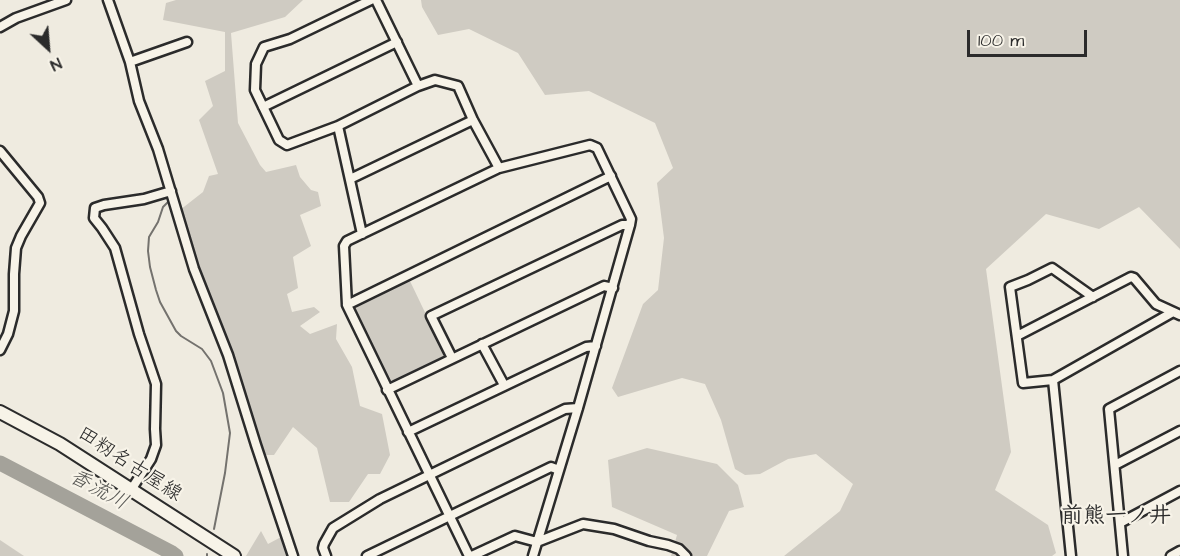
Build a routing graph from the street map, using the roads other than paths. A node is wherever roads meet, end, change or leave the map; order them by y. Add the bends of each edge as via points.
1 (66, 0) edge
2 (108, 0) edge
3 (374, 0) edge
4 (0, 27) edge
5 (187, 42) dead end
6 (397, 42) junction
7 (130, 62) junction
8 (418, 86) junction
9 (263, 107) junction
10 (473, 120) junction
11 (338, 126) junction
12 (0, 151) edge
13 (499, 168) junction
14 (611, 176) junction
15 (351, 179) junction
16 (171, 191) junction
17 (630, 225) junction
18 (362, 234) junction
19 (613, 288) junction
20 (1093, 297) junction
21 (346, 305) junction
22 (1177, 313) edge
23 (1017, 336) junction
24 (482, 344) junction
25 (596, 346) junction
26 (0, 350) edge
27 (453, 358) junction
28 (1180, 371) edge
29 (1053, 380) junction
30 (504, 385) junction
31 (387, 390) junction
32 (578, 408) junction
33 (0, 412) edge
34 (1180, 431) edge
35 (408, 432) junction
36 (1115, 465) junction
37 (559, 470) junction
38 (428, 476) junction
39 (131, 490) junction
40 (1180, 490) edge
41 (449, 517) junction
42 (1120, 523) junction
43 (537, 542) junction
44 (1180, 551) edge
45 (234, 556) edge
46 (293, 556) edge
47 (326, 556) edge
48 (367, 556) edge
49 (470, 556) edge
50 (533, 556) edge
51 (686, 556) edge
52 (1071, 556) edge
53 (1123, 556) edge
54 (1171, 556) edge

1 - 4 street
2 - 7 street
3 - 6 street
3 - 9 street via 264,47 256,64 255,90
5 - 7 street
6 - 8 street
6 - 9 street
7 - 16 street via 139,101
8 - 10 street via 435,80 458,86
8 - 11 street
9 - 11 street via 279,140 287,145
10 - 13 street
10 - 15 street
11 - 15 street
12 - 26 street via 40,203 16,248 14,311
13 - 14 street via 590,146 597,148
13 - 18 street
14 - 17 street via 631,219
14 - 21 street
15 - 18 street
16 - 39 street via 95,208 94,218 115,248 156,384 156,445
16 - 46 street
17 - 19 street
17 - 27 street via 622,225 431,316
18 - 21 street via 344,246
19 - 24 street via 604,286
19 - 25 street
20 - 22 street via 1131,277 1156,304
20 - 23 street
20 - 23 street via 1052,268 1010,287
21 - 31 street
22 - 29 street
23 - 29 street via 1023,383
24 - 27 street
24 - 30 street
25 - 30 street via 586,346
25 - 32 street
27 - 31 street
28 - 36 street via 1109,409
29 - 52 street
30 - 35 street
31 - 35 street
32 - 37 street
32 - 38 street via 565,409
33 - 39 main road, 田籾名古屋線 via 60,444
34 - 36 street
35 - 38 street
36 - 42 street
37 - 41 street via 551,468
37 - 43 street
38 - 41 street
38 - 47 street via 333,528 324,544
39 - 45 main road, 田籾名古屋線
40 - 42 street
41 - 48 street
41 - 49 street
42 - 53 street
43 - 49 street via 514,536
43 - 50 street
43 - 51 street via 583,524 668,545
44 - 54 street

